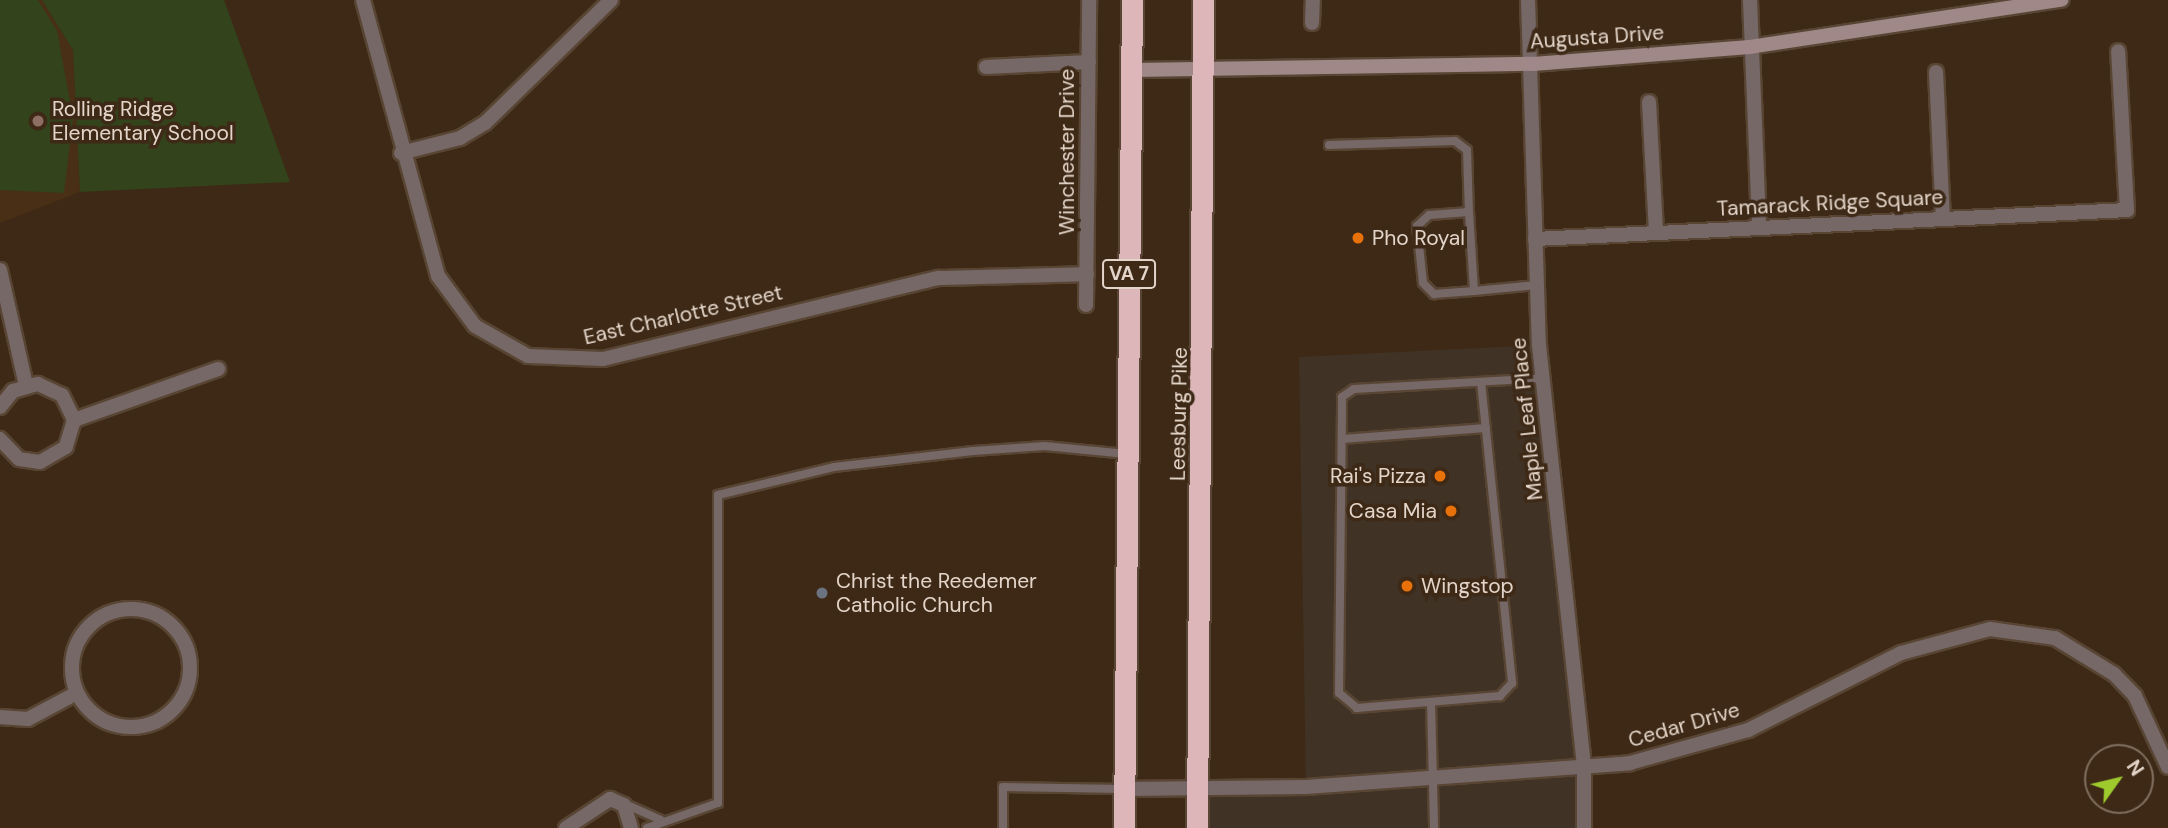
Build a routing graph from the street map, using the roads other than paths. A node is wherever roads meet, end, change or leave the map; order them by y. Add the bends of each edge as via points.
1 (363, 0) edge
2 (611, 0) edge
3 (1089, 0) edge
4 (1132, 0) edge
5 (1203, 0) edge
6 (1312, 0) edge
7 (1528, 0) edge
8 (1750, 0) edge
9 (2061, 0) edge
10 (2009, 4) edge
11 (1312, 23) dead end
12 (1749, 47) junction
13 (2119, 51) dead end
14 (1089, 62) junction
15 (1533, 64) junction
16 (986, 67) dead end
17 (1202, 68) junction
18 (1132, 70) junction
19 (1936, 72) dead end
20 (1649, 102) dead end
21 (1329, 145) dead end
22 (401, 153) junction
23 (1469, 212) junction
24 (1943, 219) junction
25 (1759, 228) junction
26 (1656, 233) junction
27 (1535, 239) junction
28 (0, 270) edge
29 (1087, 274) junction
30 (1537, 285) junction
31 (1474, 291) junction
32 (1086, 305) dead end
33 (218, 369) dead end
34 (1543, 378) junction
35 (1481, 382) junction
36 (26, 385) junction
37 (0, 407) edge
38 (74, 420) junction
39 (1486, 428) junction
40 (0, 439) edge
41 (1342, 439) junction
42 (1127, 454) junction
43 (77, 693) junction
44 (1431, 702) junction
45 (0, 717) edge
46 (2168, 766) edge
47 (1584, 769) junction
48 (1433, 780) junction
49 (1125, 789) junction
50 (1196, 789) junction
51 (618, 799) junction
52 (661, 820) junction
53 (566, 828) edge
54 (631, 828) edge
55 (648, 828) edge
56 (1003, 828) edge
57 (1124, 828) edge
58 (1197, 828) edge
59 (1434, 828) edge
60 (1584, 828) edge

1 - 22 street, East Charlotte Street
2 - 22 street via 485,123 460,138
3 - 14 street, Winchester Drive
4 - 18 highway, VA 7
5 - 17 highway, Leesburg Pike
6 - 11 street
7 - 15 street, Maple Leaf Place
8 - 12 street
9 - 10 street, Augusta Drive
10 - 12 street, Augusta Drive
12 - 15 street, Augusta Drive
12 - 25 street
13 - 24 street, Tamarack Ridge Square via 2127,209
14 - 16 street
14 - 29 street, Winchester Drive
15 - 17 street, Augusta Drive via 1358,71
15 - 27 street, Maple Leaf Place
17 - 18 street, Augusta Drive
17 - 50 highway, Leesburg Pike
18 - 42 highway, VA 7
19 - 24 street
20 - 26 street
21 - 23 lane via 1455,141 1467,150
22 - 29 street, East Charlotte Street via 438,276 460,311 499,343 549,360 603,359 883,287 993,273
23 - 31 lane
23 - 31 lane via 1429,215 1417,226 1423,283 1434,294
24 - 25 street, Tamarack Ridge Square
25 - 26 street, Tamarack Ridge Square
26 - 27 street, Tamarack Ridge Square
27 - 30 street, Maple Leaf Place
28 - 36 street
29 - 32 street, Winchester Drive
30 - 31 lane
30 - 34 street, Maple Leaf Place
33 - 38 street
34 - 35 lane
34 - 47 street, Maple Leaf Place
35 - 39 lane
35 - 41 lane via 1354,389 1342,397
36 - 37 street
36 - 38 street via 54,389
38 - 40 street via 66,447 40,462 19,458
39 - 41 lane
39 - 44 lane via 1512,683 1500,696
41 - 44 lane via 1339,693 1357,708
42 - 49 highway, VA 7
42 - 52 lane via 1045,446 973,451 834,467 718,495 718,803
43 - 43 street via 104,721 149,724 180,701 189,678 183,640 169,622 135,608 95,619 80,636 71,664
43 - 45 street via 28,719
44 - 48 lane
46 - 47 street, Cedar Drive via 2135,696 2114,674 2062,641 2014,629 1934,641 1771,720 1698,748
47 - 48 street, Cedar Drive
47 - 60 street, Maple Leaf Place
48 - 50 street, Cedar Drive
48 - 59 lane
49 - 50 street, Cedar Drive
49 - 56 lane via 1003,787
49 - 57 highway, VA 7
50 - 58 highway, Leesburg Pike
51 - 52 lane
51 - 53 street via 594,805
51 - 54 street
52 - 55 lane

